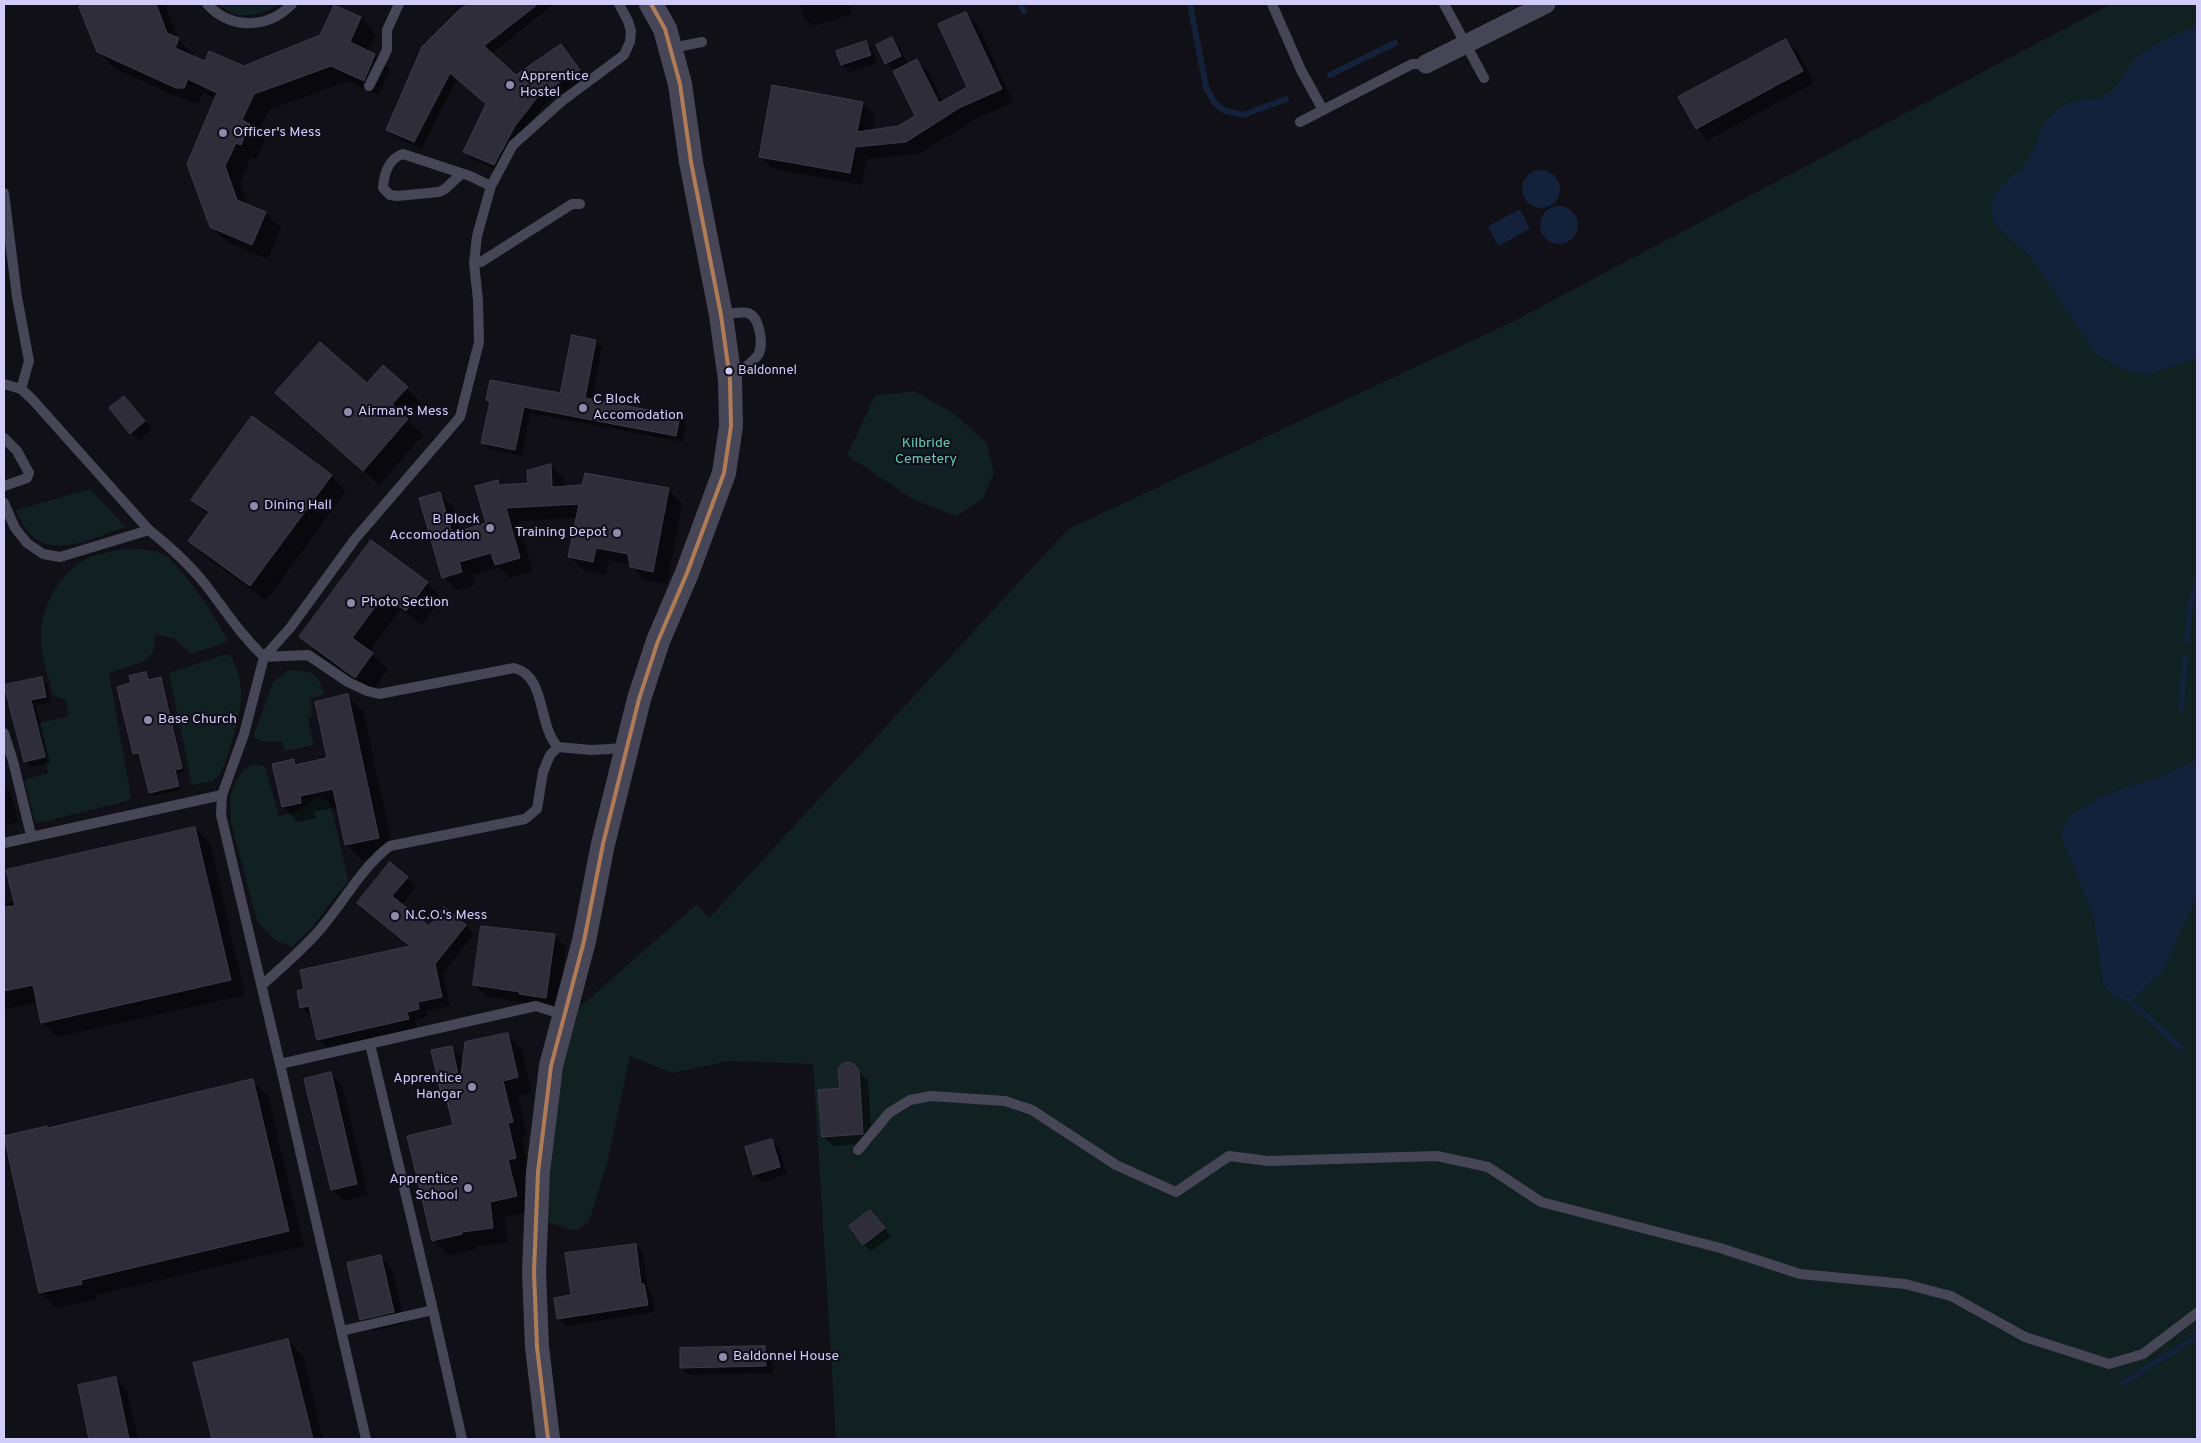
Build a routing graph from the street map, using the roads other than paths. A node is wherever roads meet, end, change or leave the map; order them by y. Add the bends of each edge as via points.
1 (207, 4) edge
2 (292, 4) edge
3 (399, 4) edge
4 (619, 4) edge
5 (651, 4) edge
6 (1272, 4) edge
7 (1444, 4) edge
8 (1546, 4) edge
9 (702, 42) dead end
10 (1465, 46) junction
11 (672, 48) junction
12 (1426, 64) joint
13 (1484, 78) dead end
14 (369, 86) dead end
15 (1323, 110) junction
16 (1300, 122) dead end
17 (461, 174) junction
18 (491, 186) junction
19 (4, 193) edge
20 (580, 204) dead end
21 (474, 263) junction
22 (721, 315) junction
23 (730, 380) junction
24 (4, 384) edge
25 (21, 390) junction
26 (4, 438) edge
27 (4, 486) edge
28 (4, 502) edge
29 (149, 530) junction
30 (264, 657) junction
31 (4, 733) edge
32 (558, 747) junction
33 (626, 748) junction
34 (9, 762) edge
35 (222, 795) junction
36 (31, 835) junction
37 (4, 843) edge
38 (262, 985) junction
39 (564, 1015) junction
40 (370, 1044) junction
41 (280, 1064) junction
42 (858, 1150) dead end
43 (432, 1310) junction
44 (2197, 1313) edge
45 (341, 1331) junction
46 (366, 1439) edge
47 (462, 1439) edge
48 (548, 1439) edge

1 - 2 lane via 222,17 244,24 268,21
3 - 14 lane via 387,30 387,50
4 - 18 lane via 631,32 624,55 562,101 513,145
5 - 11 street via 666,29
6 - 15 lane
7 - 10 lane
8 - 10 street
9 - 11 lane
10 - 12 street
10 - 13 lane
11 - 22 street
12 - 15 lane via 1412,64
15 - 16 lane
17 - 17 lane via 439,192 397,196 390,195 383,188 384,176 394,159 404,154
17 - 18 lane
18 - 21 lane via 477,236
19 - 25 lane via 17,297 30,361
20 - 21 lane via 572,204 481,262
21 - 30 lane via 479,342 460,417 355,539 290,628
22 - 23 street
22 - 23 lane via 748,313 753,316 761,346 757,356
23 - 33 street via 731,426 724,473 658,641
24 - 25 lane
25 - 29 lane
26 - 27 lane via 17,451 29,473 27,478
28 - 29 lane via 15,528 26,543 43,554 60,557
29 - 30 lane via 204,583 245,640
30 - 32 lane via 308,655 348,682 379,694 514,668 524,670 531,678 550,737
30 - 35 lane via 244,734
31 - 34 lane
32 - 33 lane via 591,750
32 - 38 lane via 550,755 543,772 539,803 532,814 525,819 390,846 370,865 322,927
33 - 39 street via 602,844 584,941
34 - 36 lane
35 - 36 lane
35 - 38 lane via 221,815
36 - 37 lane
38 - 41 lane
39 - 40 lane via 536,1006
39 - 48 street via 551,1066 534,1224 537,1347
40 - 41 lane
40 - 43 lane
41 - 45 lane
42 - 44 lane via 889,1113 910,1100 931,1096 1005,1100 1032,1110 1116,1165 1176,1192 1230,1156 1268,1162 1437,1156 1488,1168 1541,1202 1720,1248 1800,1274 1906,1284 1951,1296 2025,1337 2109,1364 2143,1354
43 - 45 lane
43 - 47 lane
45 - 46 lane

